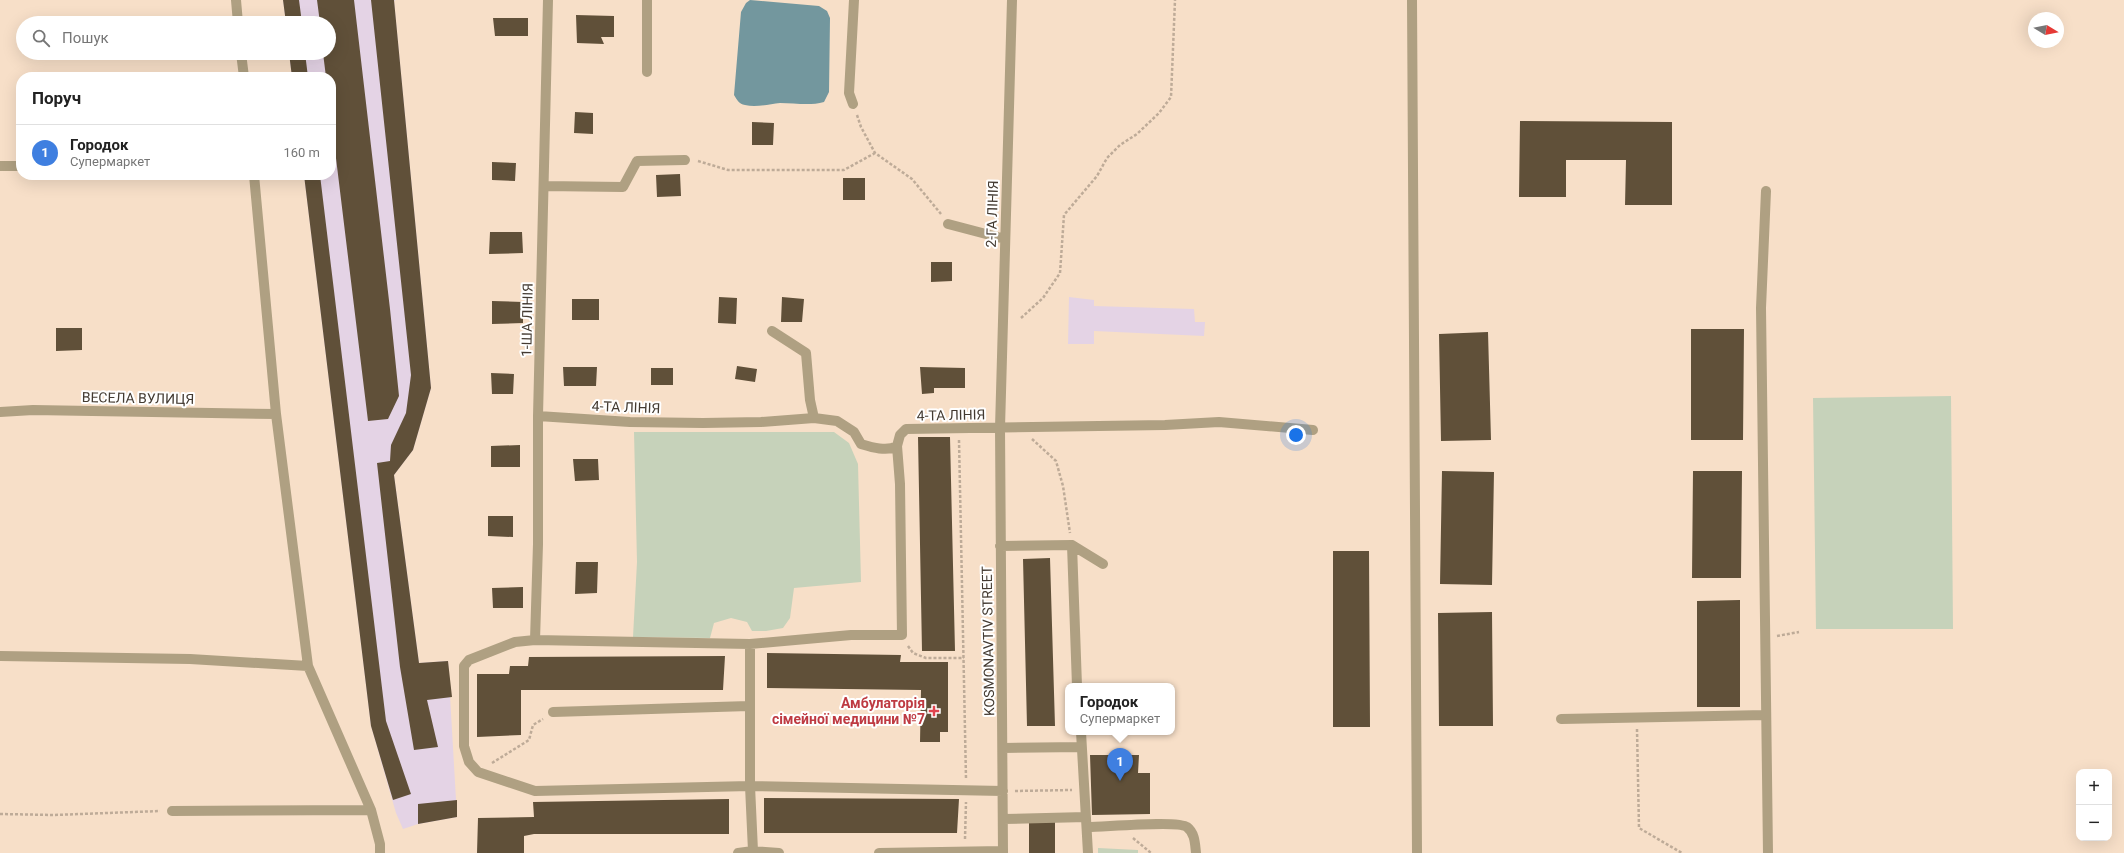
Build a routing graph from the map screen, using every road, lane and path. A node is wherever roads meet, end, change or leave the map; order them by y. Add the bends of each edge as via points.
1 (236, 0) edge
2 (548, 0) edge
3 (647, 0) edge
4 (854, 0) edge
5 (1012, 0) edge
6 (1175, 0) edge
7 (1412, 0) edge
8 (237, 16) edge
9 (243, 60) edge
10 (244, 72) edge
11 (646, 72) dead end
12 (853, 104) joint
13 (875, 153) junction
14 (685, 160) joint
15 (0, 166) edge
16 (16, 166) edge
17 (254, 180) edge
18 (544, 186) junction
19 (1766, 191) dead end
20 (948, 224) joint
21 (1005, 240) junction
22 (1021, 318) dead end
23 (772, 331) dead end
24 (0, 412) edge
25 (276, 414) junction
26 (538, 416) junction
27 (814, 418) junction
28 (1020, 427) junction
29 (959, 428) junction
30 (1000, 428) junction
31 (1313, 430) dead end
32 (897, 446) junction
33 (1072, 545) junction
34 (1000, 546) junction
35 (1103, 564) dead end
36 (1799, 632) dead end
37 (902, 635) junction
38 (1765, 638) junction
39 (535, 640) junction
40 (750, 644) junction
41 (0, 656) edge
42 (964, 658) junction
43 (308, 666) junction
44 (1077, 683) edge
45 (749, 706) junction
46 (553, 712) joint
47 (1766, 715) junction
48 (1636, 718) junction
49 (1560, 719) dead end
50 (1081, 735) edge
51 (1082, 747) junction
52 (1003, 748) junction
53 (478, 772) junction
54 (750, 786) junction
55 (1083, 790) junction
56 (967, 791) junction
57 (1003, 791) junction
58 (371, 810) junction
59 (172, 811) joint
60 (0, 814) edge
61 (1086, 817) junction
62 (1003, 819) junction
63 (1118, 826) junction
64 (1088, 827) junction
65 (752, 851) junction
66 (964, 852) junction
67 (1003, 852) edge
68 (380, 853) edge
69 (738, 853) edge
70 (779, 853) edge
71 (879, 853) edge
72 (1088, 853) edge
73 (1151, 853) edge
74 (1196, 853) edge
75 (1417, 853) edge
76 (1682, 853) edge
77 (1768, 853) edge

1 - 8 street
2 - 18 street, 1-ША ЛІНІЯ
3 - 11 street
4 - 12 street via 850,93
5 - 21 street, 2-ГА ЛІНІЯ
6 - 22 path via 1171,97 1159,113 1108,158 1097,176 1064,215 1060,273 1043,298
7 - 75 street
9 - 10 street
12 - 13 path via 861,127
13 - 14 path via 844,170 728,170 698,160
13 - 20 path via 912,179
14 - 18 street via 637,161 623,187
15 - 16 street
17 - 25 street
18 - 26 street, 1-ША ЛІНІЯ
19 - 38 street via 1761,308
20 - 21 street
21 - 30 street, 2-ГА ЛІНІЯ
23 - 27 street via 806,353
24 - 25 street, ВЕСЕЛА ВУЛИЦЯ via 33,410
25 - 43 street
26 - 27 street, 4-ТА ЛІНІЯ via 630,422 703,423
26 - 39 street, 1-ША ЛІНІЯ
27 - 32 street, 4-ТА ЛІНІЯ via 837,421 854,432 861,444 874,448
28 - 30 street, 4-ТА ЛІНІЯ
28 - 31 street, 4-ТА ЛІНІЯ via 1219,422
28 - 33 path via 1056,461 1063,486
29 - 30 street, 4-ТА ЛІНІЯ
29 - 32 street, 4-ТА ЛІНІЯ via 906,429 900,435
29 - 42 path
30 - 34 street, KOSMONAVTIV STREET
32 - 37 street
33 - 34 street
33 - 35 street
33 - 44 street
34 - 52 street, KOSMONAVTIV STREET
36 - 38 path
37 - 40 street via 852,635
37 - 42 path via 913,653 926,658
38 - 47 street
39 - 40 street
39 - 53 street via 515,642 468,660 464,666 464,746 469,762
40 - 45 street
41 - 43 street via 190,659
42 - 56 path
43 - 58 street
45 - 46 street
45 - 54 street
46 - 53 path via 533,725 529,740
47 - 48 street
47 - 77 street
48 - 49 street
48 - 76 path via 1639,828
50 - 51 street
51 - 52 street
51 - 55 street
52 - 57 street, KOSMONAVTIV STREET
53 - 54 street via 535,791
54 - 56 street
54 - 65 street
55 - 57 path
55 - 61 street
56 - 57 street
56 - 66 path
57 - 62 street, KOSMONAVTIV STREET
58 - 59 street
58 - 68 street
59 - 60 path
61 - 62 street
61 - 64 street
62 - 67 street, KOSMONAVTIV STREET
63 - 64 street
63 - 73 path
63 - 74 street via 1171,823 1186,826 1192,833
64 - 72 street
65 - 69 street
65 - 70 street
66 - 67 street
66 - 71 street

